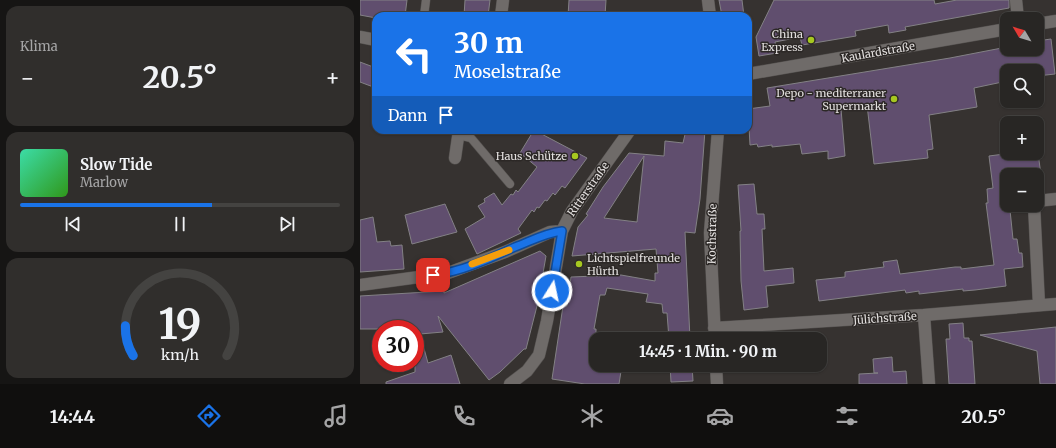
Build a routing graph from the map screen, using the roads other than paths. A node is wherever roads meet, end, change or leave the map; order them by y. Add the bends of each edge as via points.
1 (426, 0) edge
2 (503, 0) edge
3 (708, 0) edge
4 (1016, 0) edge
5 (424, 12) edge
6 (502, 12) edge
7 (710, 12) edge
8 (1017, 12) edge
9 (1056, 20) edge
10 (1044, 23) edge
11 (1000, 30) edge
12 (360, 37) edge
13 (372, 39) edge
14 (752, 73) edge
15 (458, 134) edge
16 (460, 134) edge
17 (627, 134) edge
18 (718, 134) edge
19 (455, 158) dead end
20 (510, 184) dead end
21 (1056, 199) edge
22 (1044, 200) edge
23 (1034, 212) edge
24 (562, 231) junction
25 (360, 285) edge
26 (1056, 304) edge
27 (1040, 305) junction
28 (924, 315) junction
29 (715, 332) edge
30 (737, 332) edge
31 (716, 372) edge
32 (510, 384) edge
33 (717, 384) edge
34 (929, 384) edge

1 - 5 lane
2 - 6 street
3 - 7 street
4 - 8 street
9 - 10 street
11 - 14 street, Kaulardstraße
12 - 13 street
15 - 19 street
16 - 20 lane via 470,138
17 - 24 street, Ritterstraße via 572,211
18 - 29 street, Kochstraße via 710,233
21 - 22 street
23 - 27 street
24 - 25 street via 550,232 448,273
24 - 32 street, Ritterstraße via 539,354 526,371
26 - 27 street, Jülichstraße
27 - 28 street, Jülichstraße
28 - 30 street, Jülichstraße
28 - 34 street
31 - 33 street

